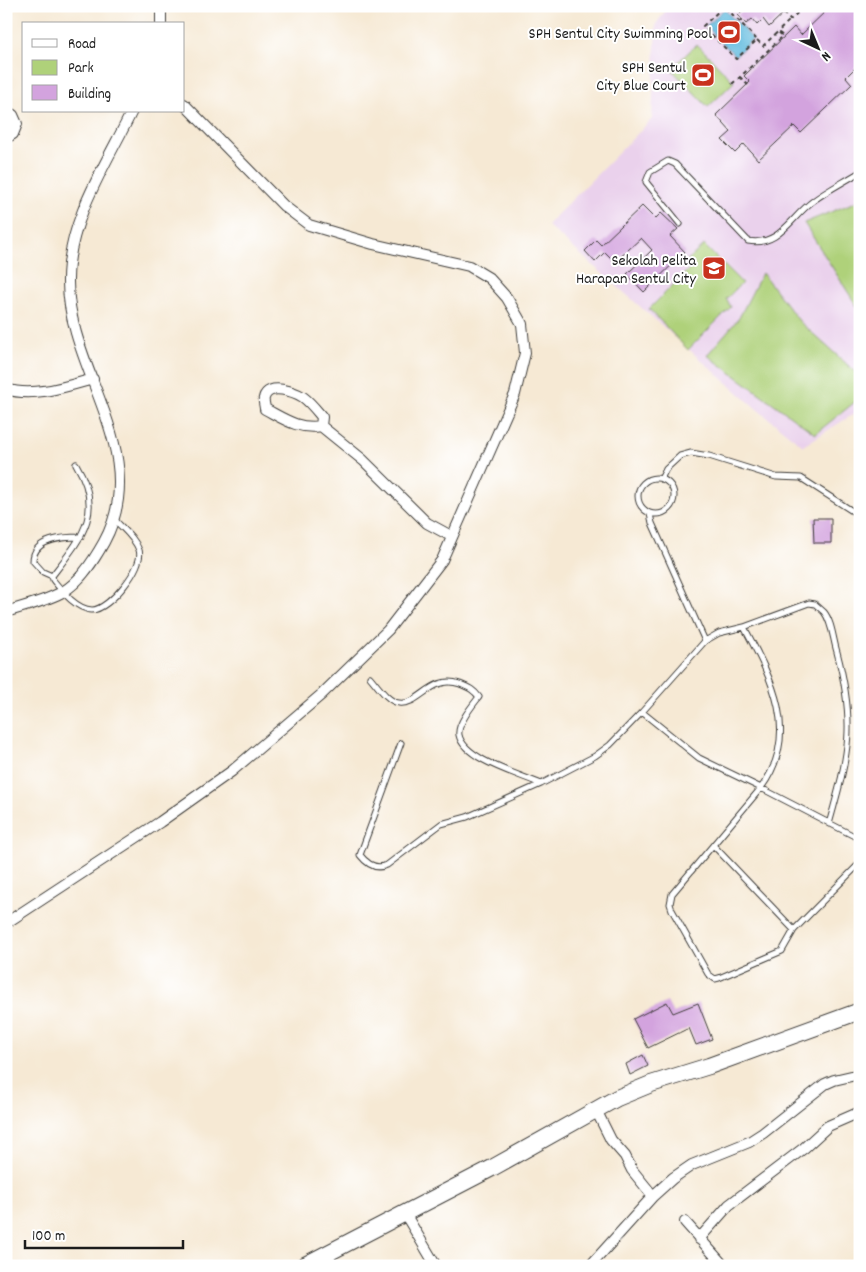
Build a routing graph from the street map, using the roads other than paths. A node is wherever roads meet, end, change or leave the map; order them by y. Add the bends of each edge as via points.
1 (161, 6) edge
2 (160, 22) edge
3 (185, 105) edge
4 (6, 111) edge
5 (132, 112) edge
6 (6, 138) edge
7 (860, 172) edge
8 (680, 224) dead end
9 (93, 379) junction
10 (6, 389) edge
11 (321, 426) junction
12 (76, 464) dead end
13 (661, 478) junction
14 (650, 514) junction
15 (860, 516) edge
16 (115, 520) junction
17 (451, 536) junction
18 (82, 537) junction
19 (52, 576) junction
20 (63, 592) junction
21 (6, 612) edge
22 (744, 627) junction
23 (705, 641) junction
24 (6, 649) edge
25 (6, 664) edge
26 (370, 677) dead end
27 (642, 712) junction
28 (402, 743) dead end
29 (541, 784) junction
30 (762, 788) junction
31 (829, 824) junction
32 (860, 839) edge
33 (713, 845) junction
34 (860, 864) edge
35 (6, 923) edge
36 (794, 930) junction
37 (860, 1011) edge
38 (860, 1074) edge
39 (596, 1110) junction
40 (860, 1112) edge
41 (653, 1196) junction
42 (404, 1212) junction
43 (685, 1222) dead end
44 (699, 1239) junction
45 (303, 1266) edge
46 (436, 1266) edge
47 (590, 1266) edge
48 (724, 1266) edge

1 - 2 street
3 - 17 street via 284,206 309,225 373,244 470,266 489,278 507,298 522,324 525,353 515,394
4 - 6 street via 13,115 17,124 14,134
5 - 9 street via 93,189 70,254 70,311
7 - 8 lane via 812,201 775,237 760,244 748,241 675,164 668,161 650,172 646,182
9 - 10 street via 63,388 28,392
9 - 16 street via 118,463 120,481
11 - 11 street via 322,417 302,397 289,391 267,392 265,410 292,424 307,428
11 - 17 street via 363,460 416,514
12 - 18 lane via 89,493 89,517
13 - 14 lane via 672,489 672,504 660,514
13 - 14 lane via 651,478 639,488 639,504
13 - 15 lane via 680,456 691,453 709,456 776,477 801,478
14 - 23 lane
16 - 20 street via 90,565
16 - 20 lane via 132,537 140,551 140,562 134,573 101,608 92,610 79,605
17 - 35 street via 442,560 388,630 321,695 232,770 188,802
18 - 19 lane
18 - 19 lane via 60,537 43,544 35,552 33,561
19 - 20 lane
20 - 21 street
22 - 23 lane
22 - 30 lane via 770,678 781,728 778,760
22 - 31 lane via 809,603 827,616 846,687 849,720 844,769
23 - 27 lane
24 - 25 lane via 9,660
26 - 29 lane via 384,693 401,704 435,684 454,682 473,689 478,697 460,727 459,736 480,757 495,766
27 - 29 lane via 595,756
27 - 30 lane via 692,754
28 - 29 lane via 360,855 373,866 387,865 441,824 467,817
30 - 31 lane
30 - 33 lane
31 - 32 lane
33 - 36 lane
33 - 36 lane via 672,894 670,904 708,974 719,978 779,953
34 - 36 lane
37 - 39 main road via 651,1084
38 - 41 street via 825,1084 763,1133 692,1165
39 - 41 street via 611,1140
39 - 42 main road
40 - 44 street via 828,1126 729,1205
41 - 47 street
42 - 45 main road
42 - 46 street
43 - 44 street
44 - 48 street

